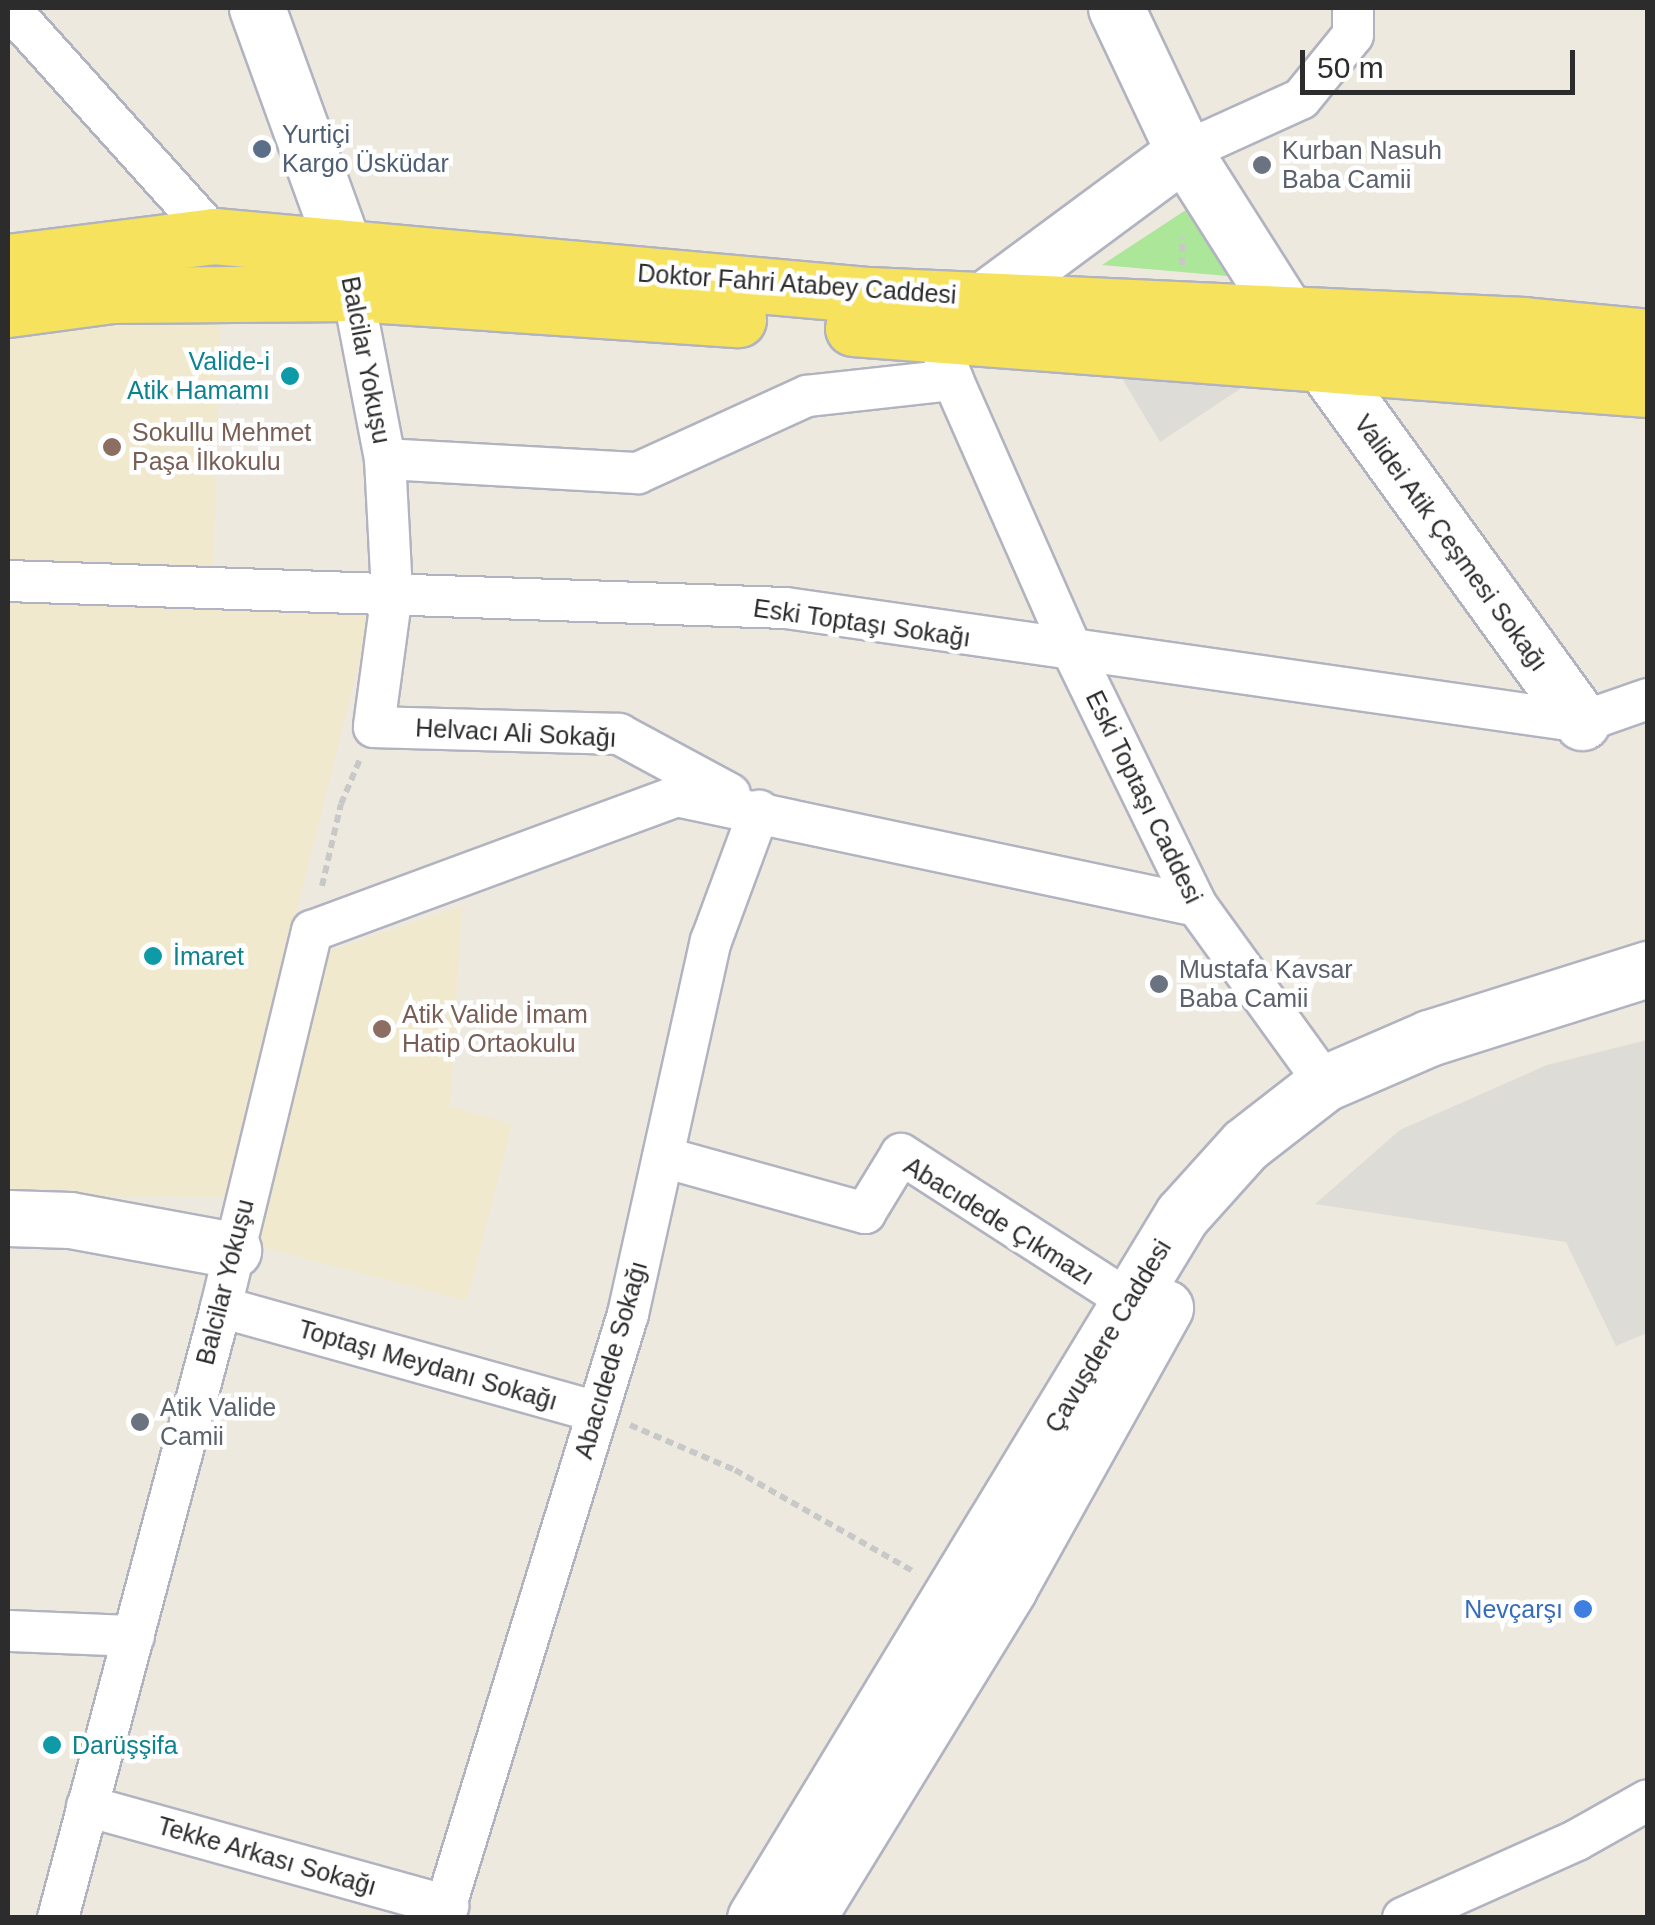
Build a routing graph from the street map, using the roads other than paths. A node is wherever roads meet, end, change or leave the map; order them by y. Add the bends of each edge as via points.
1 (9, 8) edge
2 (257, 8) edge
3 (1116, 8) edge
4 (1353, 8) edge
5 (1184, 152) junction
6 (214, 236) junction
7 (8, 262) edge
8 (348, 269) junction
9 (988, 297) junction
10 (8, 309) edge
11 (1286, 313) junction
12 (1648, 337) edge
13 (944, 357) junction
14 (1321, 363) junction
15 (1648, 390) edge
16 (385, 459) junction
17 (8, 581) edge
18 (392, 593) junction
19 (1074, 654) junction
20 (1648, 699) edge
21 (1582, 722) junction
22 (374, 727) joint
23 (760, 811) junction
24 (1196, 906) junction
25 (1648, 969) edge
26 (1648, 1000) edge
27 (1334, 1097) junction
28 (663, 1157) junction
29 (8, 1218) edge
30 (233, 1250) junction
31 (1128, 1301) junction
32 (221, 1307) junction
33 (598, 1412) junction
34 (971, 1606) junction
35 (8, 1631) edge
36 (134, 1636) junction
37 (1648, 1800) edge
38 (87, 1806) junction
39 (445, 1912) edge
40 (58, 1918) edge
41 (755, 1918) edge
42 (807, 1918) edge
43 (1402, 1918) edge

1 - 6 street
2 - 8 street, Balcilar Yokuşu
3 - 5 street, Validei Atik Çeşmesi Sokağı
4 - 5 street via 1353,34 1301,99
5 - 9 street
5 - 11 street, Validei Atik Çeşmesi Sokağı
6 - 7 main road, Doktor Fahri Atabey Caddesi
6 - 8 main road, Doktor Fahri Atabey Caddesi
8 - 9 main road, Doktor Fahri Atabey Caddesi
8 - 10 main road, Doktor Fahri Atabey Caddesi
8 - 13 main road, Doktor Fahri Atabey Caddesi
8 - 16 street, Balcilar Yokuşu
9 - 11 main road, Doktor Fahri Atabey Caddesi
11 - 12 main road, Doktor Fahri Atabey Caddesi
11 - 14 street, Validei Atik Çeşmesi Sokağı
13 - 14 main road, Doktor Fahri Atabey Caddesi
13 - 16 street via 807,396 638,473
13 - 19 street, Eski Toptaşı Caddesi
14 - 15 main road, Doktor Fahri Atabey Caddesi
14 - 21 street, Validei Atik Çeşmesi Sokağı
16 - 18 street, Balcilar Yokuşu
17 - 18 street, Eski Toptaşı Sokağı
18 - 19 street, Eski Toptaşı Sokağı via 786,608
18 - 22 street, Balcilar Yokuşu
19 - 21 street, Eski Toptaşı Sokağı
19 - 24 street, Eski Toptaşı Caddesi
20 - 21 street, Eski Toptaşı Sokağı
22 - 23 street, Helvacı Ali Sokağı via 619,734
23 - 24 street
23 - 28 street, Abacıdede Sokağı via 711,941
23 - 30 street, Balcilar Yokuşu via 676,796 312,931
24 - 27 street, Eski Toptaşı Caddesi
25 - 27 street, Çavuşdere Caddesi via 1429,1038
26 - 27 street, Çavuşdere Caddesi
27 - 31 street, Çavuşdere Caddesi via 1245,1145 1182,1214
27 - 34 street, Çavuşdere Caddesi via 1221,1209
28 - 31 street, Abacıdede Çıkmazı via 866,1213 901,1154
28 - 33 street, Abacıdede Sokağı
29 - 30 street via 70,1220
30 - 32 street, Balcilar Yokuşu
31 - 34 street, Çavuşdere Caddesi
32 - 33 street, Toptaşı Meydanı Sokağı
32 - 36 street, Balcilar Yokuşu
33 - 39 street, Abacıdede Sokağı
34 - 41 street, Çavuşdere Caddesi
34 - 42 street, Çavuşdere Caddesi
35 - 36 street
36 - 38 street, Balcilar Yokuşu
37 - 43 street via 1577,1840
38 - 39 street, Tekke Arkası Sokağı
38 - 40 street, Balcilar Yokuşu

